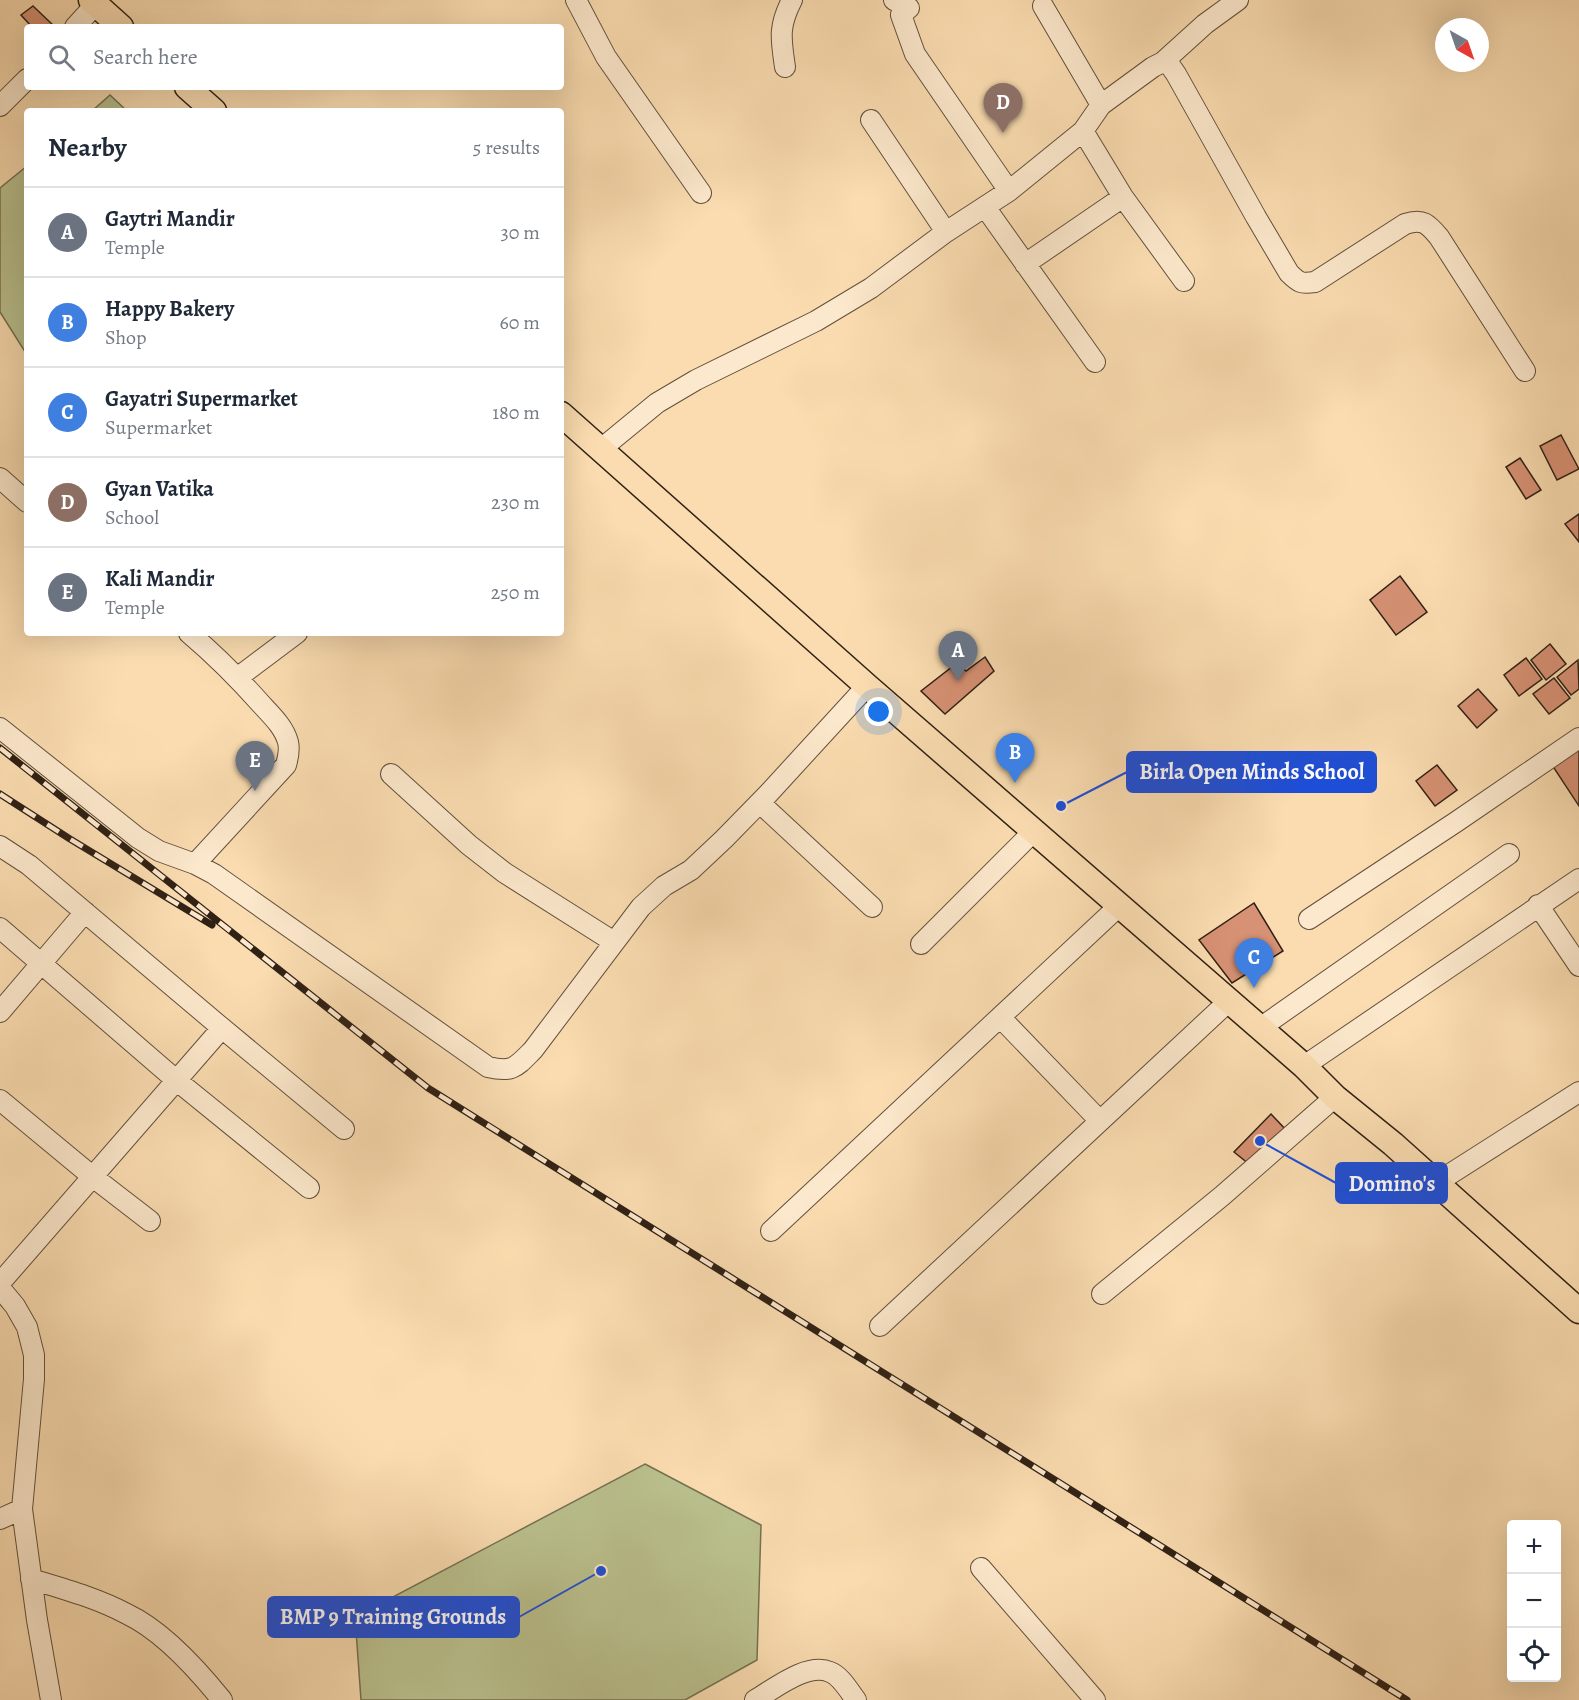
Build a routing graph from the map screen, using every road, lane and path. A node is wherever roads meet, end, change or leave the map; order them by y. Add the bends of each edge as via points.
1 (576, 0) edge
2 (792, 0) edge
3 (1238, 0) edge
4 (93, 2) edge
5 (909, 3) edge
6 (1043, 6) dead end
7 (77, 24) edge
8 (118, 24) edge
9 (1163, 62) junction
10 (785, 67) dead end
11 (24, 82) edge
12 (191, 90) edge
13 (1101, 105) junction
14 (0, 106) edge
15 (211, 108) edge
16 (871, 120) dead end
17 (1083, 131) junction
18 (1009, 191) junction
19 (701, 193) dead end
20 (1123, 197) junction
21 (985, 207) junction
22 (946, 232) junction
23 (1025, 264) junction
24 (1184, 281) dead end
25 (1095, 362) dead end
26 (1525, 371) dead end
27 (564, 417) edge
28 (601, 449) junction
29 (0, 478) edge
30 (24, 499) edge
31 (192, 636) edge
32 (293, 636) edge
33 (237, 678) junction
34 (867, 686) junction
35 (0, 728) edge
36 (1579, 738) edge
37 (391, 774) dead end
38 (760, 802) junction
39 (1034, 831) junction
40 (0, 846) edge
41 (1509, 854) dead end
42 (195, 864) junction
43 (1579, 879) edge
44 (1538, 905) junction
45 (1119, 906) junction
46 (872, 907) dead end
47 (85, 912) junction
48 (1309, 919) dead end
49 (0, 928) edge
50 (614, 942) junction
51 (921, 944) dead end
52 (42, 964) junction
53 (1579, 966) edge
54 (1229, 1001) junction
55 (0, 1012) edge
56 (1000, 1017) junction
57 (222, 1028) junction
58 (1260, 1028) junction
59 (1304, 1066) junction
60 (176, 1080) junction
61 (1579, 1092) edge
62 (1335, 1096) junction
63 (0, 1100) edge
64 (1100, 1120) junction
65 (344, 1129) dead end
66 (93, 1177) junction
67 (1436, 1183) junction
68 (309, 1188) dead end
69 (150, 1221) dead end
70 (771, 1232) dead end
71 (0, 1285) edge
72 (1102, 1294) dead end
73 (1579, 1311) edge
74 (880, 1326) dead end
75 (22, 1509) junction
76 (0, 1519) edge
77 (981, 1568) dead end
78 (31, 1579) junction
79 (51, 1700) edge
80 (222, 1700) edge
81 (756, 1700) edge
82 (856, 1700) edge
83 (1095, 1700) edge

1 - 19 street via 606,57
2 - 10 street via 780,33
3 - 9 street
4 - 7 street
4 - 8 main road
5 - 18 street via 901,15 915,54
6 - 13 street
9 - 13 street
9 - 26 street via 1176,74 1296,280 1303,284 1315,282 1405,224 1416,220 1428,224
11 - 14 street
12 - 15 main road
13 - 17 street
16 - 22 street
17 - 18 street
17 - 20 street
18 - 21 street
20 - 23 street
20 - 24 street
21 - 22 street
21 - 23 street
22 - 28 street via 871,288 825,316 657,403
23 - 25 street
27 - 28 main road
28 - 34 main road
29 - 30 street
31 - 33 street
32 - 33 street
33 - 42 street via 282,727 289,754 286,765
34 - 38 street
34 - 39 main road
35 - 42 street via 138,838 159,851
36 - 48 street
37 - 50 street via 506,873
38 - 46 street
38 - 50 street via 692,870 652,896
39 - 45 main road
39 - 51 street
40 - 47 street
41 - 58 street
42 - 50 street via 488,1067 503,1071 518,1066 533,1050
43 - 44 street
44 - 53 street
44 - 59 street
45 - 54 main road
45 - 56 street
47 - 52 street
47 - 57 street
49 - 52 street
52 - 55 street
52 - 60 street
54 - 58 main road
54 - 64 street
56 - 64 street
56 - 70 street
57 - 60 street
57 - 65 street
58 - 59 main road
59 - 62 main road
60 - 66 street
60 - 68 street
61 - 67 street
62 - 67 main road
62 - 72 street via 1222,1196
63 - 66 street
64 - 74 street
66 - 69 street
66 - 71 street
67 - 73 main road
71 - 75 street via 27,1327 34,1355
75 - 76 street
75 - 78 street
77 - 83 street
78 - 79 street
78 - 80 street via 130,1615 200,1672
81 - 82 street via 800,1674 816,1670 830,1672 842,1681

